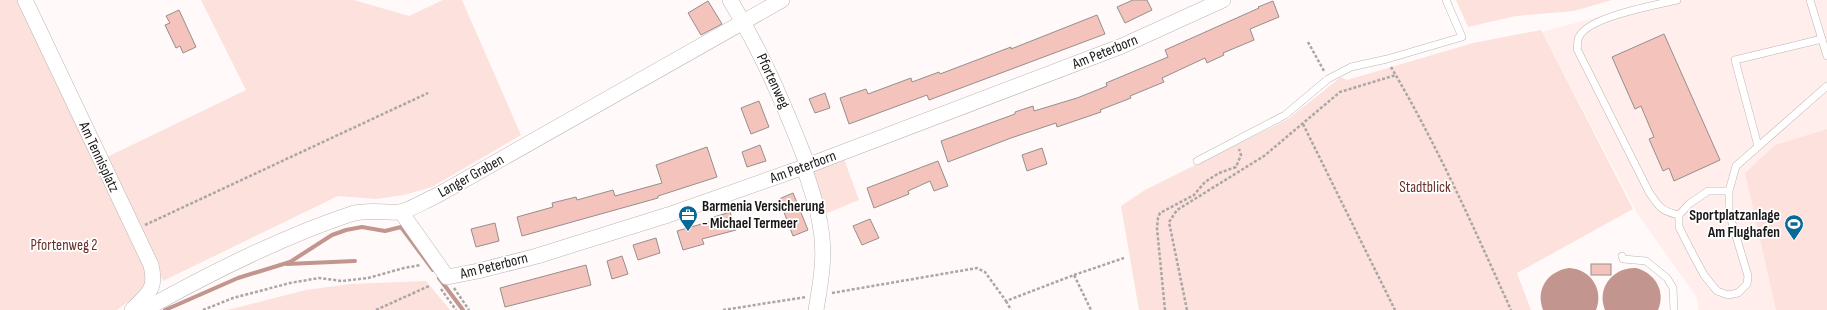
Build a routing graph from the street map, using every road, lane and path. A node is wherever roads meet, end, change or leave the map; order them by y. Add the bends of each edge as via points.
1 (25, 0) edge
2 (730, 0) edge
3 (782, 0) edge
4 (1223, 0) edge
5 (1446, 0) edge
6 (1677, 0) edge
7 (1810, 0) edge
8 (743, 22) junction
9 (1822, 39) junction
10 (1308, 42) dead end
11 (1827, 56) edge
12 (1387, 59) junction
13 (1396, 75) junction
14 (1328, 79) junction
15 (1827, 86) edge
16 (428, 93) dead end
17 (1303, 124) junction
18 (1235, 142) junction
19 (1758, 146) junction
20 (1197, 161) dead end
21 (806, 166) junction
22 (1729, 191) junction
23 (401, 212) junction
24 (1679, 215) junction
25 (134, 230) junction
26 (1622, 256) dead end
27 (1124, 258) dead end
28 (426, 270) dead end
29 (1074, 275) junction
30 (443, 282) junction
31 (429, 286) dead end
32 (788, 299) dead end
33 (1006, 301) junction
34 (817, 303) edge
35 (132, 310) edge
36 (144, 310) edge
37 (203, 310) edge
38 (376, 310) edge
39 (456, 310) edge
40 (469, 310) edge
41 (723, 310) edge
42 (1011, 310) edge
43 (1091, 310) edge
44 (1165, 310) edge
45 (1186, 310) edge
46 (1395, 310) edge
47 (1511, 310) edge
48 (1674, 310) edge

1 - 25 street, Am Tennisplatz
2 - 8 street, Pfortenweg
3 - 8 street, Langer Graben
4 - 21 street, Am Peterborn via 1122,46
5 - 12 lane via 1462,37
6 - 24 lane via 1615,15 1590,25 1579,37 1577,49 1652,196 1664,211
7 - 9 lane
8 - 21 street, Pfortenweg via 781,96
8 - 23 street, Langer Graben via 436,196
9 - 11 lane
9 - 19 lane via 1735,60
10 - 14 path
12 - 13 path
12 - 14 lane via 1351,67
13 - 17 path via 1340,92
13 - 47 path via 1409,95 1468,215
14 - 18 lane via 1285,115
15 - 19 lane
16 - 25 path
17 - 45 path via 1264,156 1177,210 1169,222
17 - 46 path
18 - 20 lane
18 - 44 path via 1241,155 1236,167 1219,173 1205,182 1194,195 1164,211 1158,218
19 - 22 lane via 1736,166
21 - 30 street, Am Peterborn via 668,215 538,256
21 - 34 street, Pfortenweg via 820,224 823,266
22 - 24 lane via 1708,191 1689,204
22 - 24 lane via 1729,213 1748,276 1747,284 1738,293 1728,295 1717,291 1704,275 1679,226
23 - 30 street, Am Peterborn
23 - 36 street, Langer Graben via 378,210 353,214 303,233 226,266
25 - 35 street, Am Tennisplatz via 151,265 154,278 151,290
26 - 48 lane via 1623,259 1646,261 1666,278 1673,288
27 - 29 path
28 - 37 path via 421,265 368,278 342,281 319,278 290,283 233,298
29 - 33 path
29 - 43 path
30 - 39 path
30 - 40 path
31 - 38 path
32 - 41 path
33 - 34 path via 985,272 977,268
33 - 42 path

